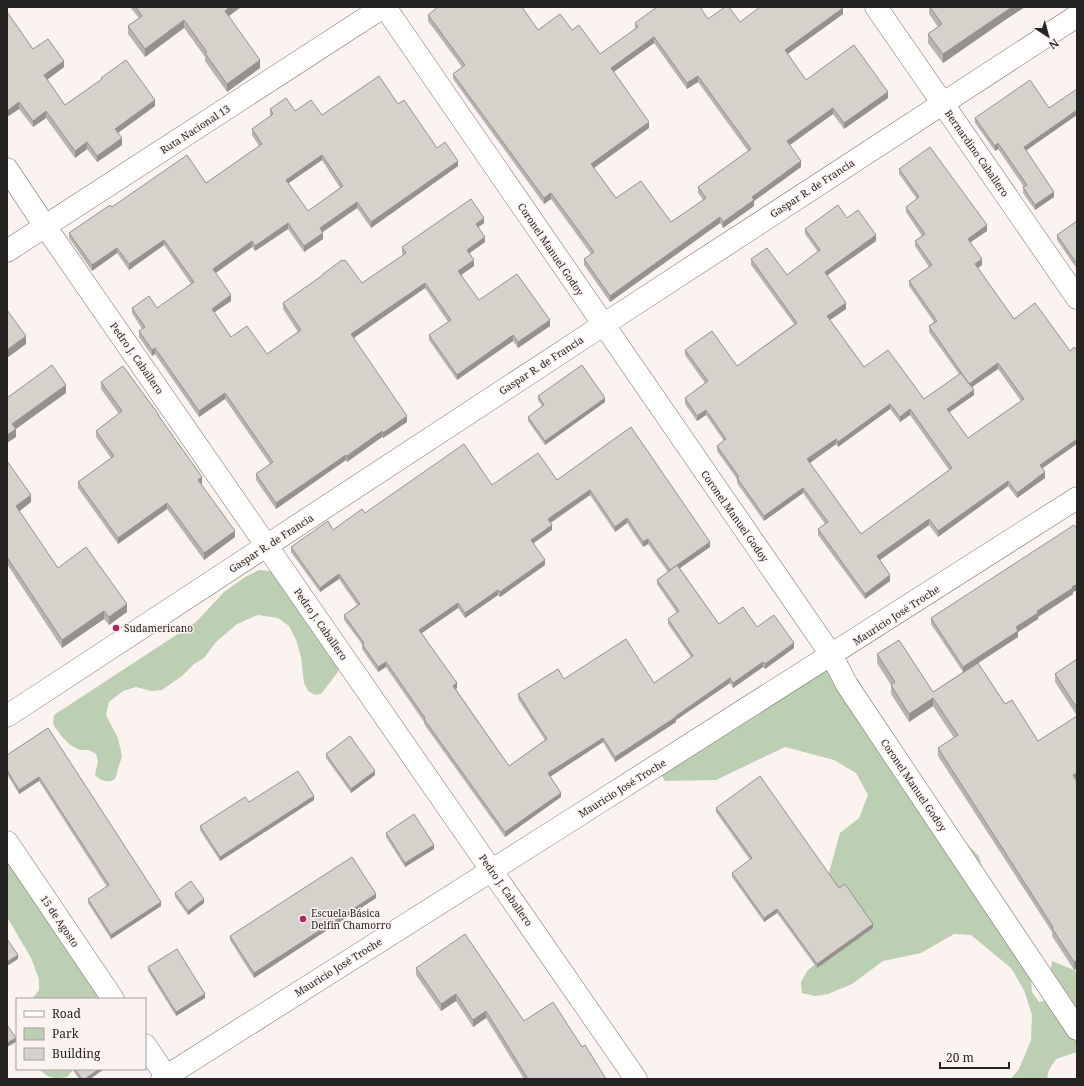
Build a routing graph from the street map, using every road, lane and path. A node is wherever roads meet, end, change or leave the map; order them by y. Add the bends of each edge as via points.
1 (384, 7) edge
2 (876, 7) edge
3 (1077, 16) edge
4 (942, 103) junction
5 (7, 169) edge
6 (45, 226) junction
7 (7, 251) edge
8 (1077, 298) edge
9 (603, 324) junction
10 (1077, 498) edge
11 (267, 546) junction
12 (832, 656) junction
13 (7, 716) edge
14 (7, 842) edge
15 (492, 870) junction
16 (112, 998) edge
17 (1077, 1029) edge
18 (146, 1048) edge
19 (165, 1078) edge
20 (636, 1079) edge

1 - 6 main road, Ruta Nacional 13
1 - 9 main road, Coronel Manuel Godoy
2 - 4 main road, Bernardino Caballero
3 - 4 main road, Gaspar R. de Francia
4 - 8 main road, Bernardino Caballero
4 - 9 main road, Gaspar R. de Francia
5 - 6 main road, Pedro J. Caballero
6 - 7 main road, Ruta Nacional 13
6 - 11 main road, Pedro J. Caballero
9 - 11 main road, Gaspar R. de Francia
9 - 12 main road, Coronel Manuel Godoy
10 - 12 main road, Mauricio José Troche
11 - 13 main road, Gaspar R. de Francia
11 - 15 main road, Pedro J. Caballero
12 - 15 main road, Mauricio José Troche
12 - 17 main road, Coronel Manuel Godoy via 847,685
14 - 16 main road, 15 de Agosto
15 - 19 main road, Mauricio José Troche
15 - 20 main road, Pedro J. Caballero
18 - 19 main road

